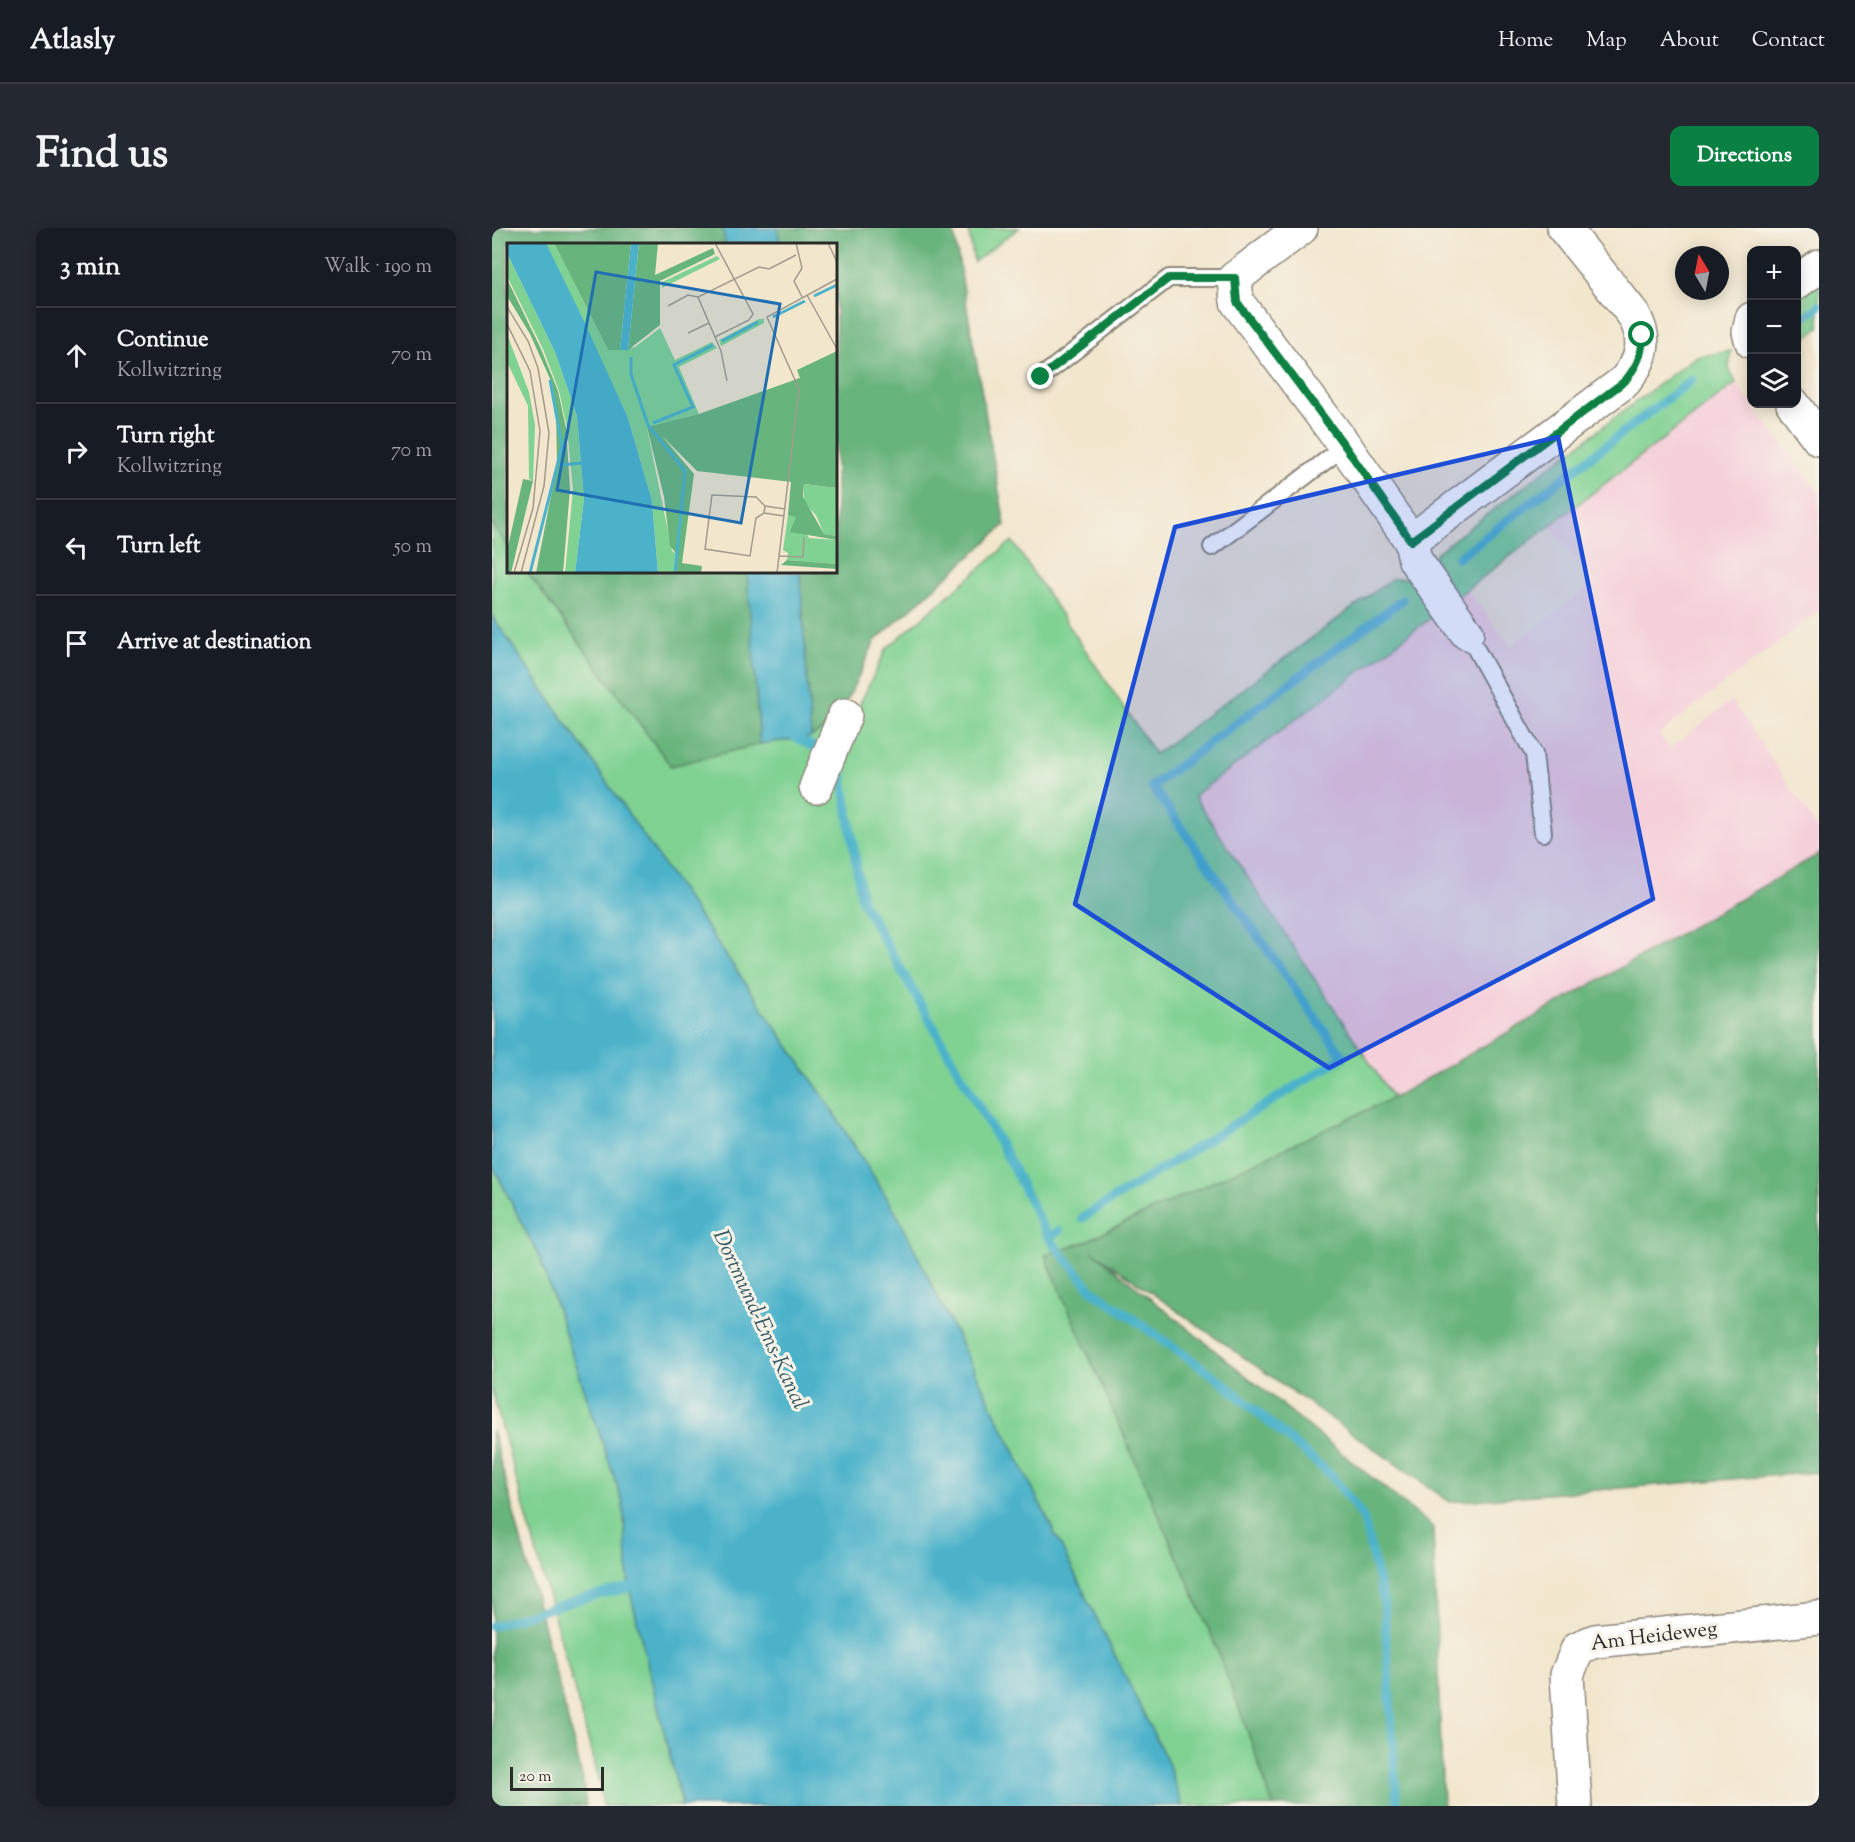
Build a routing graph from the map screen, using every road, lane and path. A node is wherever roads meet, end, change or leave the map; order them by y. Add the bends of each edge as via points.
1 (1301, 228) edge
2 (1564, 228) edge
3 (1819, 266) edge
4 (1235, 278) junction
5 (1801, 280) edge
6 (1041, 377) dead end
7 (1795, 408) edge
8 (1819, 439) edge
9 (1345, 446) junction
10 (1411, 541) junction
11 (1212, 547) dead end
12 (1467, 633) joint
13 (845, 715) dead end
14 (816, 787) dead end
15 (1543, 832) dead end
16 (1819, 1618) edge
17 (1575, 1806) edge

1 - 4 street
2 - 10 street via 1640,325 1643,343 1638,362 1625,381
3 - 5 street
4 - 6 lane via 1169,278
4 - 9 street via 1237,302
7 - 8 street
9 - 10 street
9 - 11 lane
10 - 12 street via 1415,560
12 - 15 lane via 1534,754
13 - 14 street
16 - 17 street, Am Heideweg via 1595,1641 1578,1648 1567,1676

